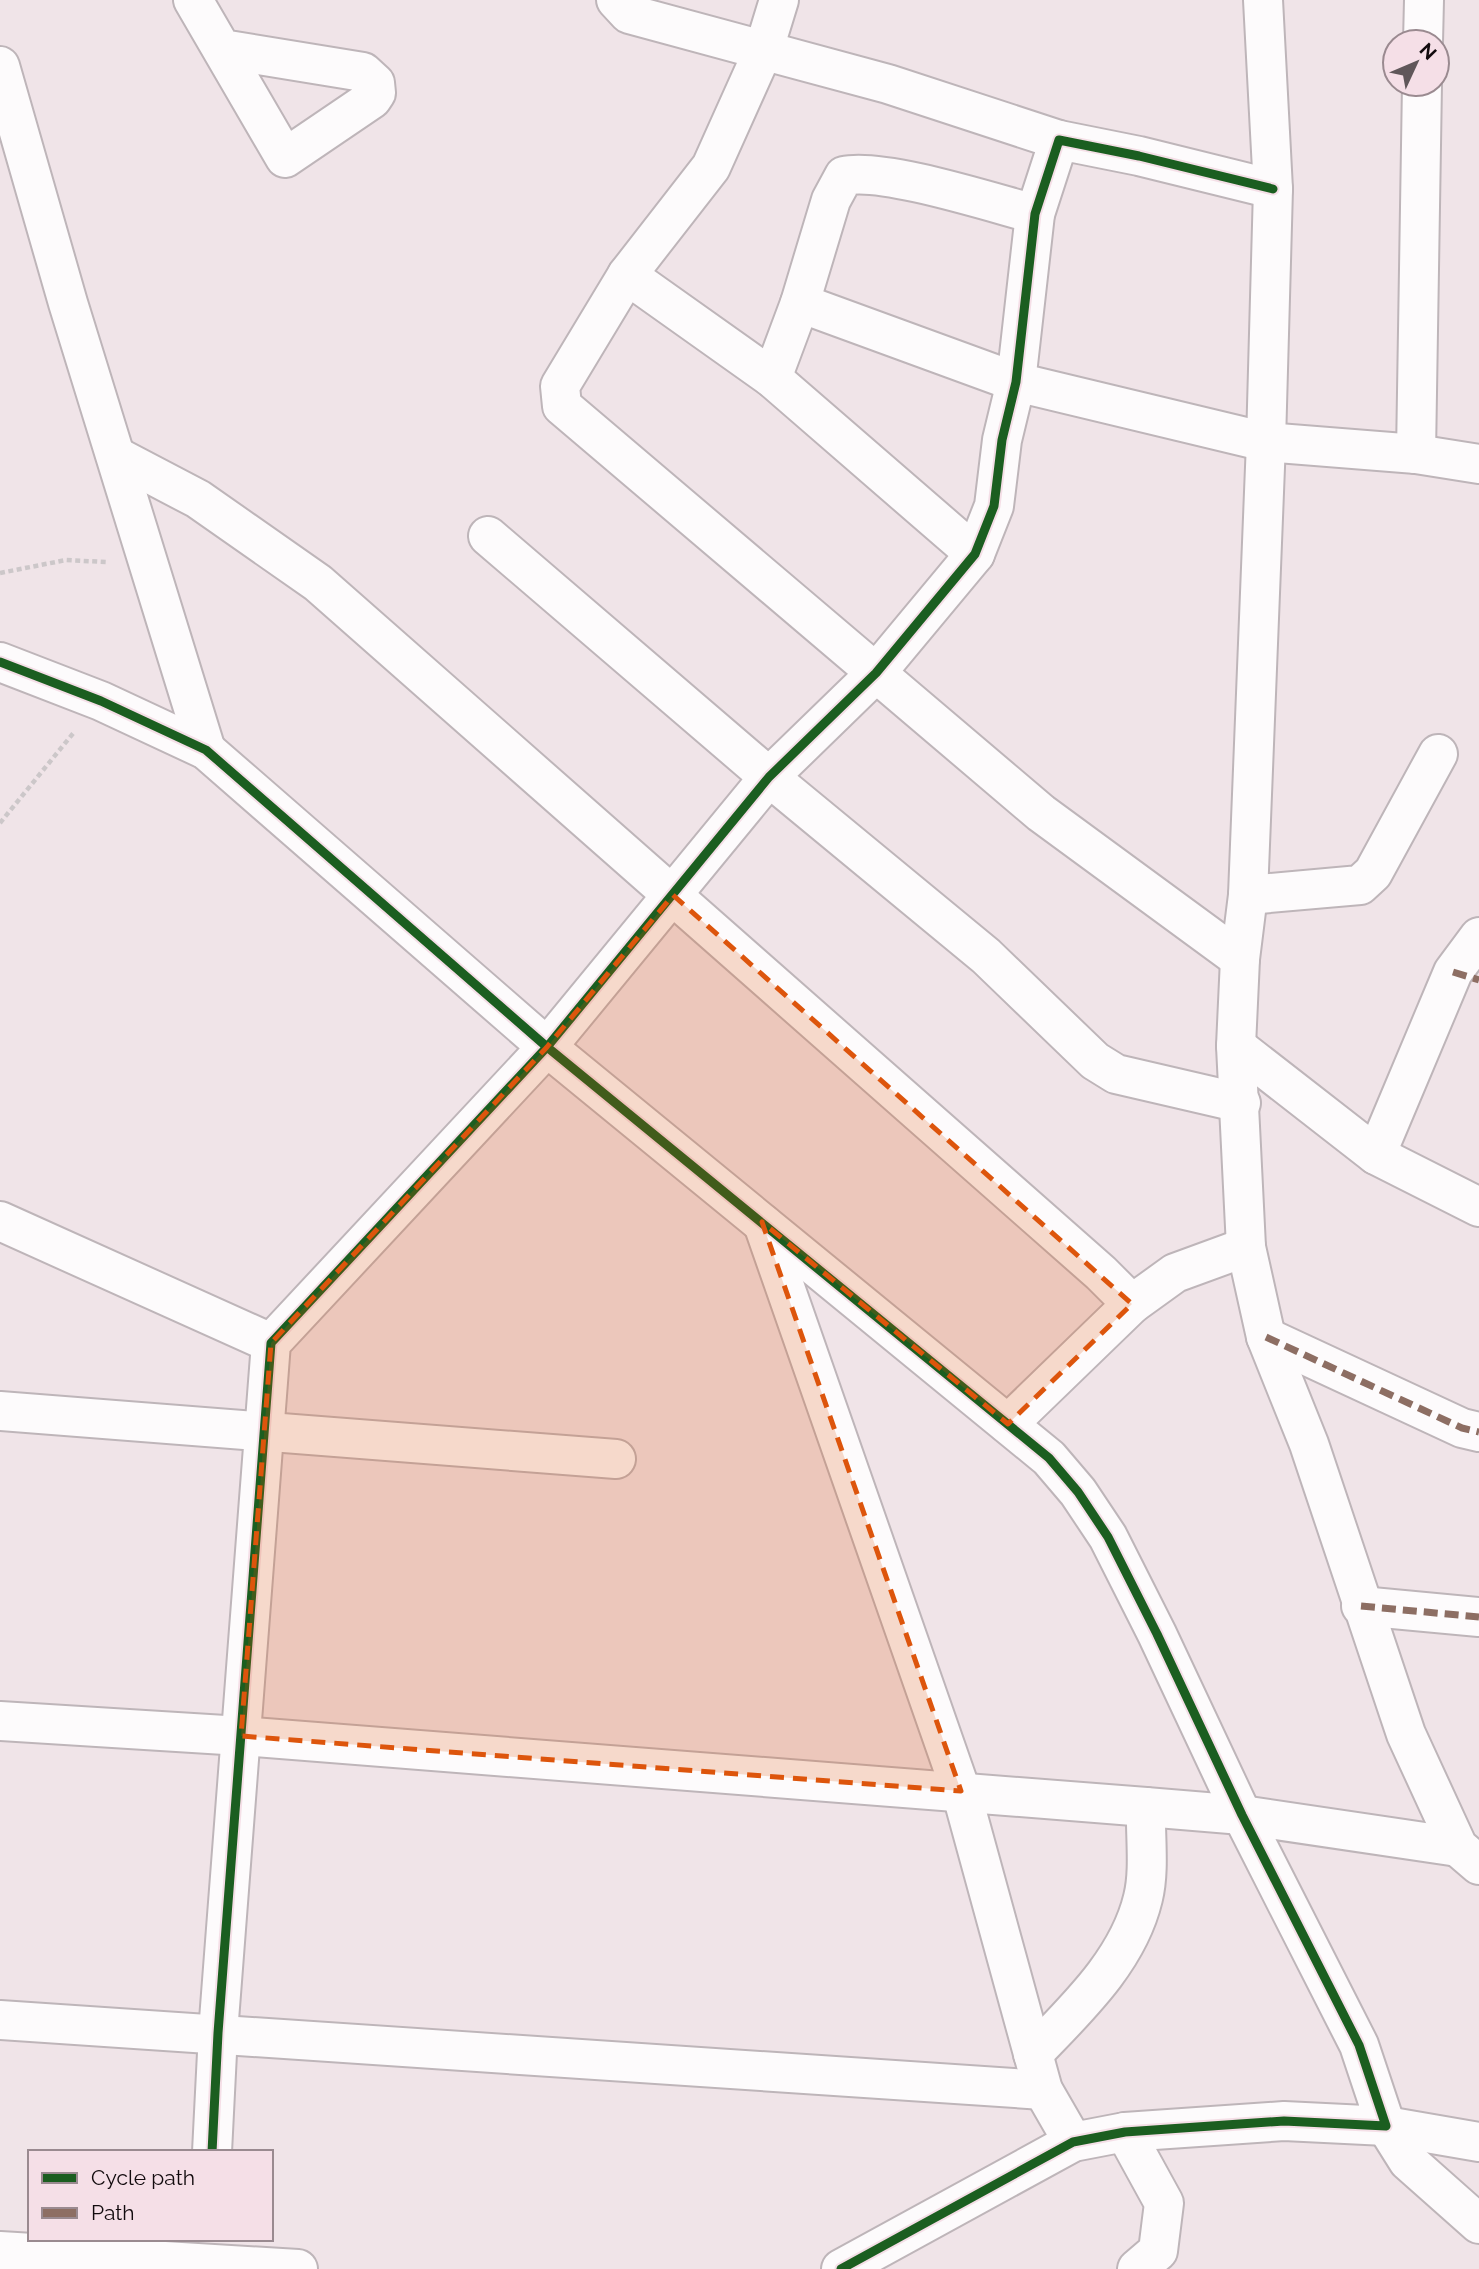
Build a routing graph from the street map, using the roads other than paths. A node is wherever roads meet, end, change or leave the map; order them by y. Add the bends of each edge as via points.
1 (193, 0) edge
2 (616, 0) edge
3 (779, 0) edge
4 (1264, 0) edge
5 (1424, 0) edge
6 (1423, 28) edge
7 (764, 49) junction
8 (222, 50) dead end
9 (0, 66) edge
10 (1422, 98) edge
11 (1059, 140) junction
12 (1273, 189) junction
13 (1035, 214) junction
14 (627, 275) junction
15 (800, 303) junction
16 (772, 377) junction
17 (1016, 382) junction
18 (1266, 442) junction
19 (1416, 454) junction
20 (116, 456) junction
21 (1479, 464) edge
22 (488, 536) dead end
23 (975, 554) junction
24 (0, 662) edge
25 (876, 673) junction
26 (206, 750) junction
27 (1438, 754) dead end
28 (769, 777) junction
29 (673, 895) junction
30 (1248, 895) junction
31 (1479, 937) edge
32 (1240, 959) junction
33 (1466, 976) edge
34 (1236, 1046) junction
35 (547, 1047) junction
36 (1241, 1103) junction
37 (1376, 1155) junction
38 (1479, 1207) edge
39 (0, 1221) edge
40 (762, 1222) junction
41 (1246, 1247) junction
42 (1132, 1304) junction
43 (1266, 1337) junction
44 (271, 1343) junction
45 (0, 1410) edge
46 (1008, 1424) junction
47 (265, 1431) junction
48 (1479, 1432) edge
49 (616, 1459) dead end
50 (1361, 1606) junction
51 (1479, 1617) edge
52 (0, 1721) edge
53 (241, 1736) junction
54 (961, 1791) junction
55 (1146, 1807) junction
56 (1242, 1815) junction
57 (1469, 1856) edge
58 (0, 2020) edge
59 (218, 2033) junction
60 (1033, 2054) junction
61 (1043, 2090) junction
62 (1386, 2126) junction
63 (1125, 2132) junction
64 (1073, 2142) junction
65 (1479, 2142) edge
66 (212, 2150) edge
67 (1479, 2224) edge
68 (0, 2251) edge
69 (206, 2257) edge
70 (298, 2269) edge
71 (841, 2269) edge
72 (1137, 2269) edge

1 - 8 street
2 - 7 street via 629,14
3 - 7 street
4 - 12 street
5 - 6 street
7 - 11 street
7 - 14 street via 711,167
9 - 20 street
10 - 19 street
11 - 12 street
11 - 13 street
12 - 18 street
13 - 15 street via 899,180 844,176 831,200
13 - 17 street
14 - 16 street
14 - 25 street via 560,386 562,406
15 - 16 street
15 - 17 street
16 - 23 street
17 - 18 street
17 - 23 street via 1002,440 994,506
18 - 19 street
18 - 30 street
19 - 21 street
20 - 26 street
20 - 29 street via 198,499 318,583
22 - 28 street
23 - 25 street
24 - 26 street via 101,701
25 - 28 street
25 - 32 street via 1041,813
26 - 35 street
27 - 30 street via 1373,873 1360,885
28 - 29 street
28 - 36 street via 986,956 1095,1061 1116,1074
29 - 35 street
29 - 42 street
30 - 32 street
31 - 33 street
32 - 34 street
33 - 37 street
34 - 36 street
34 - 37 street
35 - 40 street
35 - 44 street
36 - 41 street
37 - 38 street
39 - 44 street
40 - 46 street
40 - 54 street
41 - 42 street via 1175,1273
41 - 43 street
42 - 46 street
43 - 48 street
43 - 50 street via 1308,1444
44 - 47 street
45 - 47 street
46 - 56 street via 1049,1458 1108,1538
47 - 49 street
47 - 53 street
50 - 51 street
50 - 57 street via 1406,1734
52 - 53 street
53 - 54 street
53 - 59 street
54 - 55 street
54 - 60 street
55 - 56 street
55 - 60 street via 1144,1897 1125,1946 1088,1996
56 - 57 street
56 - 62 street via 1359,2045
58 - 59 street
59 - 61 street
59 - 66 street
60 - 61 street
61 - 64 street
62 - 63 street via 1284,2121
62 - 65 street
62 - 67 street via 1408,2161
63 - 64 street
63 - 72 street via 1164,2203 1158,2251
64 - 71 street
68 - 69 street
69 - 70 street

